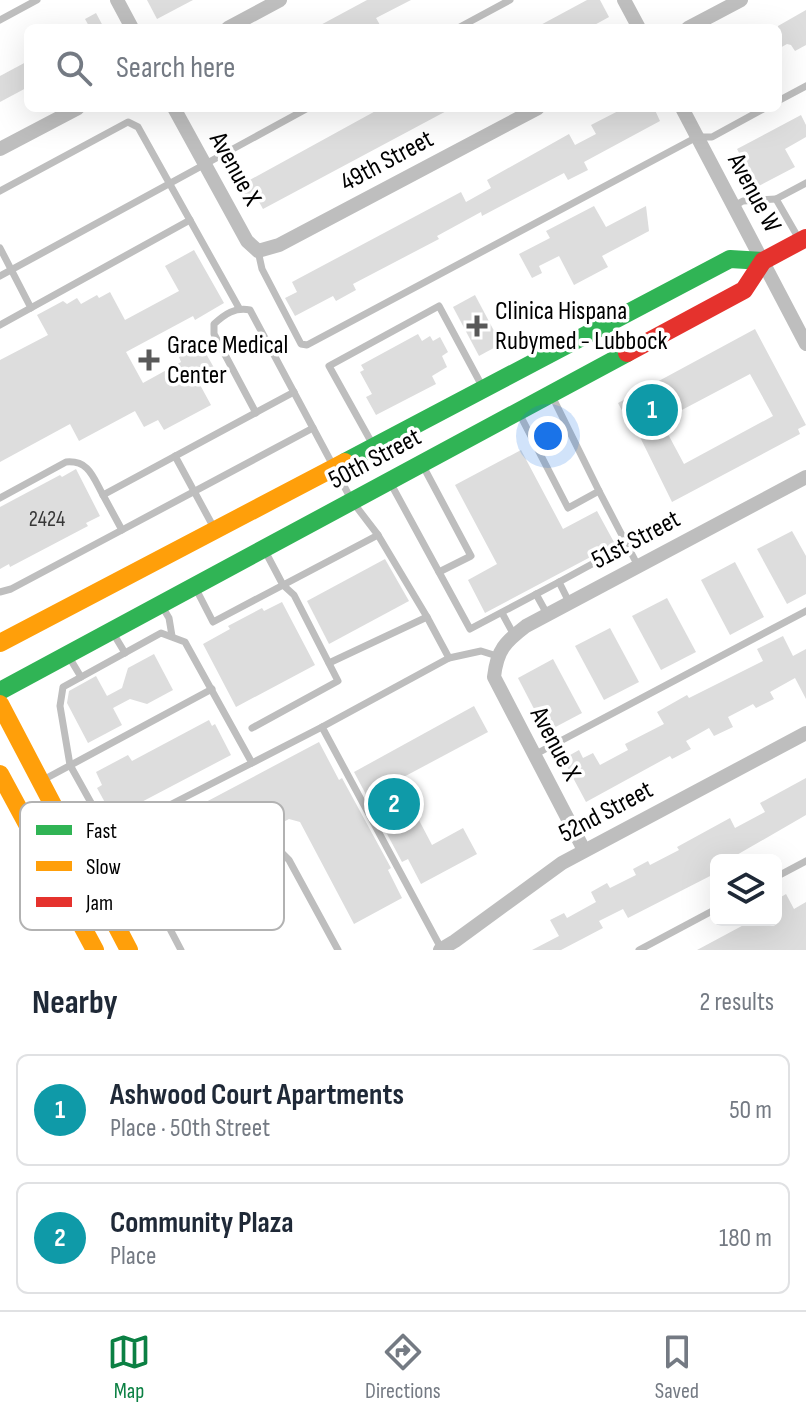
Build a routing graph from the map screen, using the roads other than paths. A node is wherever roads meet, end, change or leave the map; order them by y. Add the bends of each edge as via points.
1 (37, 0) edge
2 (117, 0) edge
3 (280, 0) edge
4 (510, 0) edge
5 (624, 0) edge
6 (741, 0) edge
7 (0, 20) edge
8 (130, 24) edge
9 (235, 24) edge
10 (465, 24) edge
11 (637, 24) edge
12 (696, 24) edge
13 (806, 86) edge
14 (782, 99) edge
15 (70, 112) edge
16 (176, 112) edge
17 (300, 112) edge
18 (530, 112) edge
19 (684, 112) edge
20 (758, 112) edge
21 (697, 137) junction
22 (0, 149) edge
23 (204, 163) junction
24 (806, 183) edge
25 (170, 185) junction
26 (0, 191) edge
27 (776, 199) junction
28 (734, 206) junction
29 (190, 220) junction
30 (803, 240) edge
31 (0, 248) edge
32 (258, 251) junction
33 (763, 261) junction
34 (12, 270) junction
35 (0, 276) edge
36 (31, 308) junction
37 (239, 308) junction
38 (0, 325) edge
39 (806, 344) edge
40 (485, 390) junction
41 (294, 392) junction
42 (551, 394) junction
43 (518, 411) junction
44 (256, 413) junction
45 (313, 428) junction
46 (374, 447) junction
47 (175, 456) junction
48 (422, 463) junction
49 (334, 467) junction
50 (806, 477) edge
51 (389, 481) junction
52 (599, 491) junction
53 (195, 492) junction
54 (103, 495) junction
55 (0, 498) edge
56 (352, 501) junction
57 (122, 530) junction
58 (215, 530) junction
59 (378, 535) junction
60 (627, 545) junction
61 (264, 549) junction
62 (638, 566) junction
63 (439, 572) junction
64 (559, 582) junction
65 (283, 585) junction
66 (195, 587) junction
67 (0, 592) edge
68 (536, 594) junction
69 (569, 602) junction
70 (162, 604) junction
71 (806, 611) edge
72 (502, 613) junction
73 (547, 614) junction
74 (427, 617) junction
75 (112, 631) junction
76 (514, 635) junction
77 (172, 636) junction
78 (0, 643) edge
79 (125, 653) junction
80 (68, 655) junction
81 (497, 656) junction
82 (449, 658) junction
83 (329, 663) junction
84 (81, 677) junction
85 (212, 689) junction
86 (0, 691) edge
87 (0, 704) edge
88 (322, 727) junction
89 (252, 728) dead end
90 (806, 733) edge
91 (534, 755) junction
92 (252, 763) junction
93 (70, 765) junction
94 (0, 774) edge
95 (41, 781) junction
96 (52, 802) edge
97 (91, 802) edge
98 (176, 802) edge
99 (20, 811) edge
100 (584, 850) junction
101 (284, 855) edge
102 (806, 861) edge
103 (782, 874) edge
104 (710, 912) edge
105 (84, 930) edge
106 (124, 930) edge
107 (170, 930) edge
108 (119, 932) joint
109 (95, 950) edge
110 (129, 950) edge
111 (181, 950) edge
112 (338, 950) edge
113 (441, 950) edge
114 (639, 950) edge

1 - 7 lane
2 - 8 street
3 - 9 street
4 - 10 lane
5 - 11 street
6 - 12 street
13 - 14 lane
15 - 22 street
16 - 23 street, Avenue X
17 - 23 lane
18 - 32 street, 49th Street via 279,245
19 - 21 street, Avenue W
20 - 21 lane via 712,137
21 - 28 street, Avenue W
21 - 32 lane via 307,345 301,344 268,282
23 - 25 lane
23 - 32 street, Avenue X via 247,241
24 - 27 lane
25 - 26 lane via 138,127 128,122
25 - 29 lane
25 - 34 lane
27 - 28 lane
27 - 30 lane
28 - 33 street, Avenue W
29 - 36 lane
29 - 37 lane
30 - 33 main road, 50th Street
31 - 34 lane
33 - 39 street, Avenue W
33 - 40 main road, 50th Street via 730,259
33 - 42 main road, 50th Street via 744,290
34 - 35 lane
34 - 36 lane
36 - 38 lane
37 - 41 lane via 250,310
37 - 44 lane via 214,324 214,334
40 - 46 main road, 50th Street
40 - 46 lane via 439,306 329,366
41 - 44 lane
41 - 45 lane
42 - 43 main road, 50th Street
42 - 52 lane
43 - 48 main road, 50th Street
43 - 52 lane via 568,508
44 - 47 lane
45 - 49 lane
45 - 53 lane
46 - 49 main road, 50th Street
47 - 53 lane
47 - 54 lane
48 - 51 main road, 50th Street
48 - 63 lane via 471,556
49 - 56 lane
49 - 58 main road, 50th Street
50 - 62 street, 51st Street
51 - 56 main road, 50th Street
51 - 63 lane
52 - 60 lane
53 - 57 lane
53 - 58 lane
54 - 55 lane via 78,461 66,462
54 - 57 lane
56 - 59 lane
56 - 61 main road, 50th Street
57 - 67 lane
58 - 78 main road, 50th Street
59 - 65 lane
59 - 74 lane
60 - 62 lane
60 - 64 lane
61 - 65 lane
61 - 66 main road, 50th Street
62 - 69 street, 51st Street
63 - 72 lane via 470,629
64 - 68 lane
64 - 69 lane
65 - 66 lane via 213,622
65 - 83 lane via 294,595
66 - 70 main road, 50th Street
68 - 72 lane
68 - 73 lane
69 - 73 street, 51st Street
70 - 75 main road, 50th Street
70 - 77 lane
71 - 91 lane
72 - 76 lane
73 - 76 street, 51st Street
74 - 82 lane
74 - 83 lane
75 - 79 lane
75 - 80 main road, 50th Street
76 - 81 street, 51st Street
77 - 79 lane via 161,633
77 - 85 lane via 185,642
79 - 84 lane
80 - 84 lane
80 - 86 main road, 50th Street
81 - 82 lane via 481,651
81 - 91 street, Avenue X via 494,677
82 - 88 lane
83 - 89 lane via 338,681
84 - 93 lane via 63,687 60,706
85 - 92 lane
85 - 93 lane
87 - 95 main road
88 - 92 lane
88 - 113 lane
90 - 100 street, 52nd Street
91 - 100 street, Avenue X
92 - 98 lane
93 - 95 lane
93 - 97 lane
94 - 99 main road
95 - 96 main road
100 - 113 street, 52nd Street
101 - 112 lane
102 - 103 lane
104 - 114 lane
105 - 109 main road
106 - 108 lane
107 - 111 lane
108 - 110 main road

